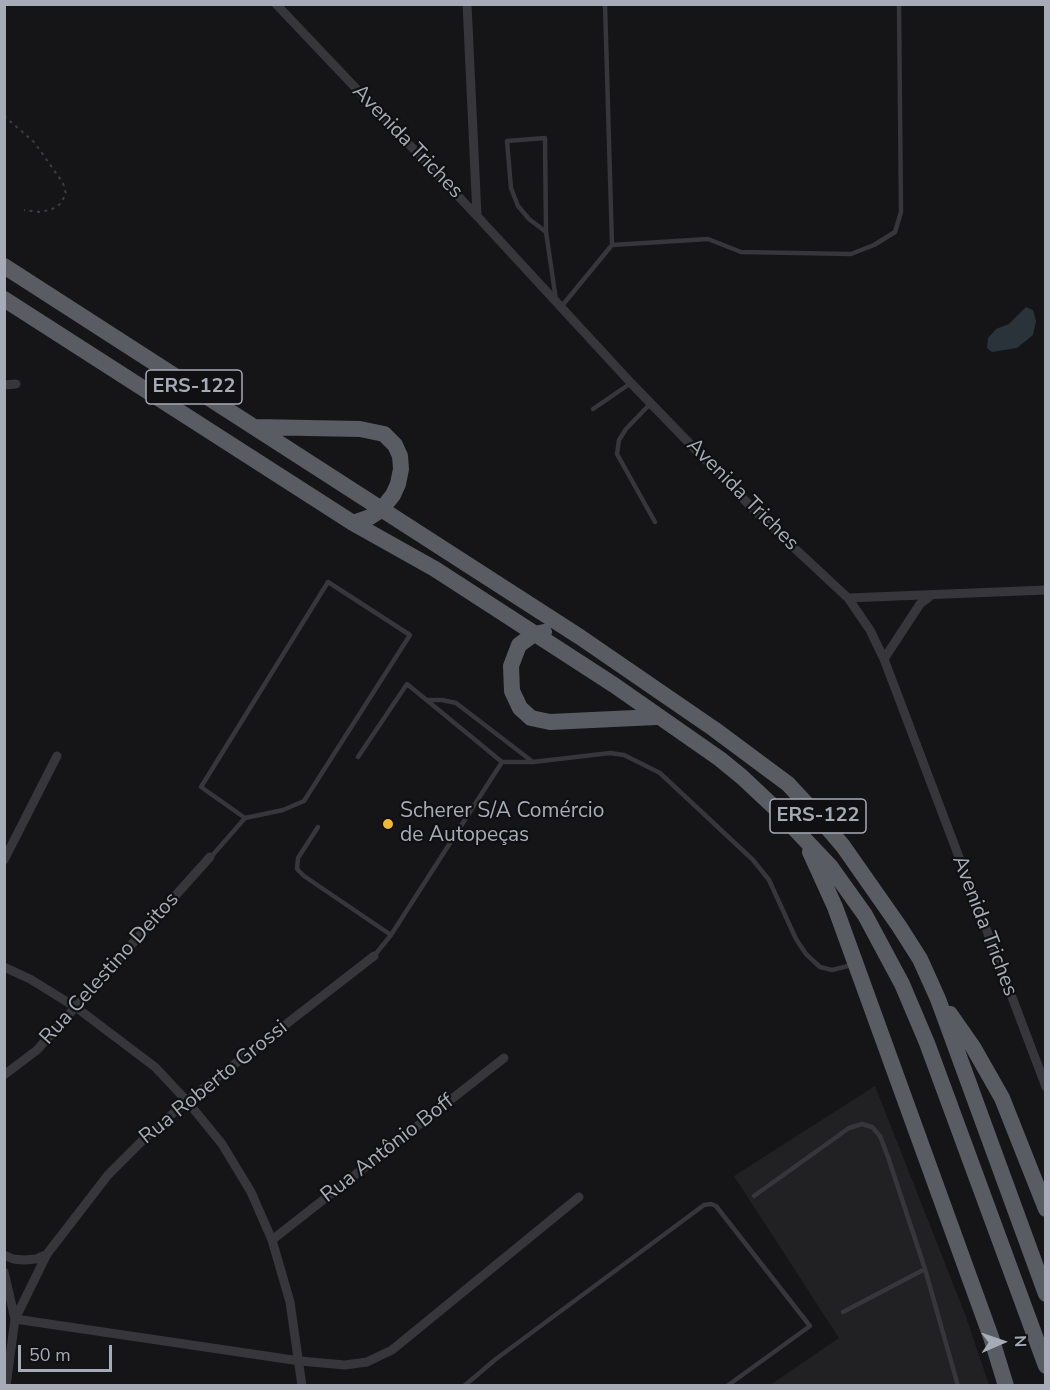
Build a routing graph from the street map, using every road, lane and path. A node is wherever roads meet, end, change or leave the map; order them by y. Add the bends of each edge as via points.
1 (276, 4) edge
2 (467, 4) edge
3 (605, 4) edge
4 (899, 4) edge
5 (4, 116) edge
6 (24, 210) dead end
7 (477, 216) junction
8 (546, 232) junction
9 (612, 245) junction
10 (4, 266) edge
11 (4, 299) edge
12 (559, 305) junction
13 (631, 383) junction
14 (16, 384) dead end
15 (4, 385) edge
16 (651, 403) junction
17 (593, 409) dead end
18 (255, 427) junction
19 (381, 510) junction
20 (655, 522) dead end
21 (353, 523) junction
22 (1046, 590) edge
23 (932, 595) junction
24 (848, 598) junction
25 (534, 634) junction
26 (580, 637) junction
27 (884, 659) junction
28 (427, 700) junction
29 (657, 717) junction
30 (57, 756) dead end
31 (358, 757) dead end
32 (502, 762) junction
33 (533, 762) junction
34 (245, 818) junction
35 (318, 827) dead end
36 (805, 840) junction
37 (210, 857) joint
38 (4, 860) edge
39 (392, 935) junction
40 (374, 956) joint
41 (855, 965) junction
42 (4, 967) edge
43 (938, 999) junction
44 (76, 1008) junction
45 (504, 1058) dead end
46 (4, 1075) edge
47 (1046, 1087) edge
48 (187, 1101) junction
49 (1041, 1184) edge
50 (753, 1196) dead end
51 (579, 1197) dead end
52 (1046, 1209) edge
53 (272, 1240) junction
54 (47, 1254) junction
55 (4, 1255) edge
56 (925, 1269) junction
57 (4, 1272) edge
58 (1046, 1294) edge
59 (843, 1312) dead end
60 (15, 1318) junction
61 (300, 1361) junction
62 (1046, 1366) edge
63 (6, 1386) edge
64 (302, 1386) edge
65 (464, 1386) edge
66 (727, 1386) edge
67 (958, 1386) edge
68 (1006, 1386) edge

1 - 7 street, Avenida Triches
2 - 7 street
3 - 9 lane
4 - 9 lane via 901,212 895,232 851,254 741,252 708,239
5 - 6 path via 34,142 63,183 66,194 51,210
7 - 12 street, Avenida Triches
8 - 8 lane via 545,138 507,141 511,188 518,206
8 - 12 lane
9 - 12 lane
10 - 18 highway, ERS-122
11 - 21 highway, ERS-122
12 - 13 street, Avenida Triches
13 - 16 street, Avenida Triches
13 - 17 lane
14 - 15 street
16 - 20 lane via 626,429 617,454
16 - 24 street, Avenida Triches via 760,516
18 - 19 highway, ERS-122
18 - 19 highway via 360,429 384,434 397,451 401,469 393,495
19 - 21 highway
19 - 26 highway, ERS-122
21 - 25 highway, ERS-122 via 435,569
22 - 23 street
23 - 24 street
23 - 27 street via 920,604
24 - 27 street, Avenida Triches
25 - 26 highway via 552,632
25 - 29 highway, ERS-122
25 - 29 highway via 519,645 511,666 512,691 520,708 531,718 550,722
26 - 43 highway, ERS-122 via 788,784 843,846 871,885 920,959
27 - 47 street, Avenida Triches
28 - 31 lane via 407,684
28 - 32 lane
28 - 33 lane via 456,703
29 - 36 highway, ERS-122 via 742,777
30 - 38 street
32 - 33 lane
32 - 39 lane
33 - 41 lane via 610,753 624,755 660,773 753,860 769,880 806,954 820,967 832,970
34 - 34 lane via 304,801 410,635 328,582 201,787
34 - 37 lane
35 - 39 lane via 298,858 297,869
36 - 41 highway
36 - 62 highway, ERS-122 via 830,866 865,915 902,984
37 - 44 street, Rua Celestino Deitos
39 - 40 lane
40 - 48 street, Rua Roberto Grossi
41 - 68 highway
42 - 44 street
43 - 49 highway via 974,1047
43 - 58 highway, ERS-122
44 - 46 street, Rua Celestino Deitos via 37,1050
44 - 48 street via 155,1067
45 - 53 street, Rua Antônio Boff
48 - 53 street via 222,1144 251,1192
48 - 54 street, Rua Roberto Grossi via 108,1175
49 - 52 highway
50 - 56 lane via 849,1128 862,1124 872,1127 888,1157
51 - 61 street via 392,1350 367,1362 345,1365
53 - 61 street via 290,1302
54 - 55 street via 24,1260
54 - 60 street, Rua Roberto Grossi
56 - 59 lane
56 - 67 lane
57 - 60 street
60 - 61 street
60 - 63 street
61 - 64 street
65 - 66 lane via 704,1205 711,1204 810,1326

